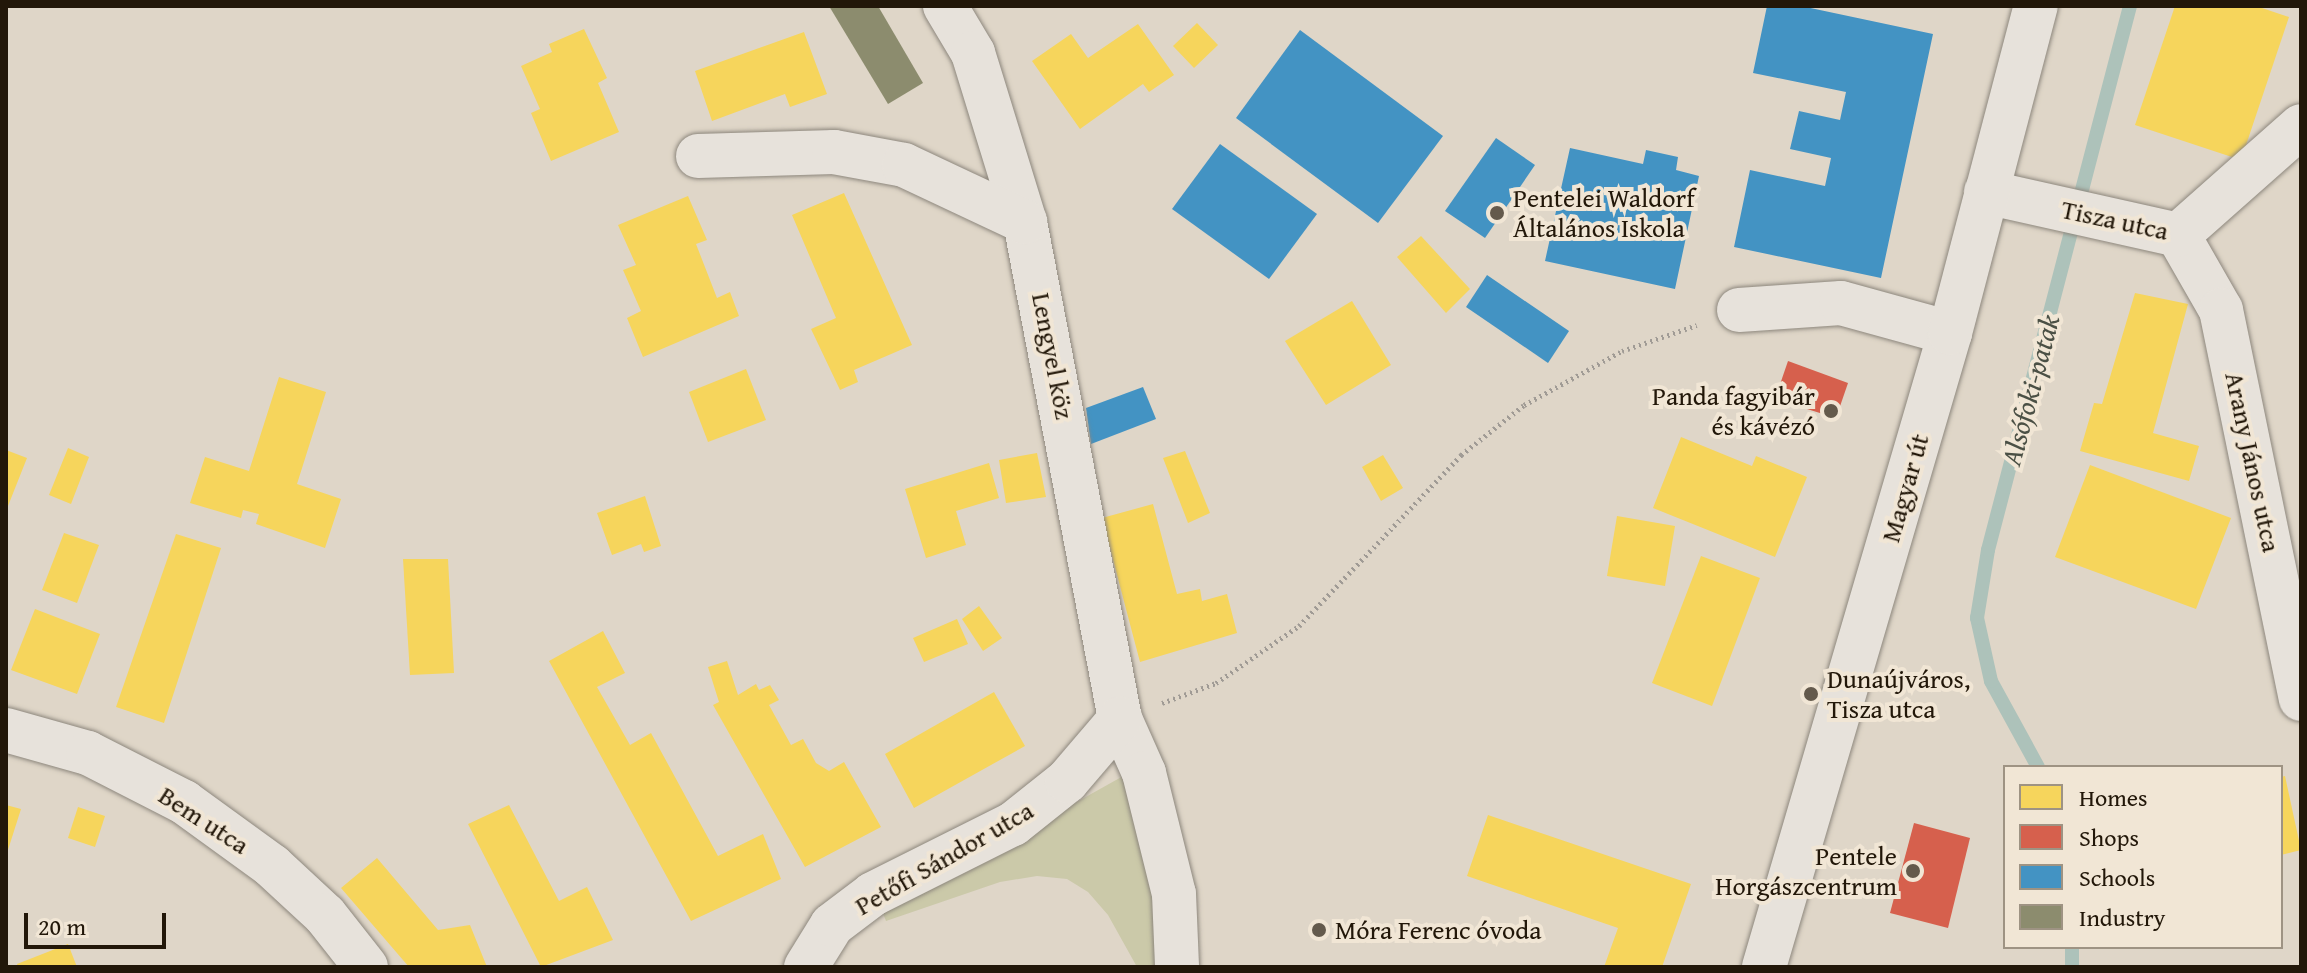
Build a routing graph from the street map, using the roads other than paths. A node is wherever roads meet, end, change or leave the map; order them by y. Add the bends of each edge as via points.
1 (945, 6) edge
2 (2036, 6) edge
3 (2301, 126) edge
4 (698, 156) dead end
5 (1986, 192) junction
6 (1025, 222) junction
7 (2178, 235) junction
8 (1739, 310) road end
9 (1950, 333) junction
10 (2301, 699) edge
11 (1120, 719) junction
12 (6, 730) edge
13 (366, 967) edge
14 (806, 967) edge
15 (1177, 967) edge
16 (1764, 967) edge

1 - 6 street, Lengyel köz via 973,53
2 - 5 street, Magyar út
3 - 7 street, Tisza utca
4 - 6 street via 834,152 904,165
5 - 7 street, Tisza utca
5 - 9 street, Magyar út
6 - 11 street, Lengyel köz
7 - 10 street, Arany János utca via 2221,310
8 - 9 street via 1841,303
9 - 16 street, Magyar út
11 - 14 street, Petőfi Sándor utca via 1067,781 1013,824 873,894 832,925
11 - 15 street, Lengyel köz via 1144,773 1174,894
12 - 13 street, Bem utca via 88,753 184,802 272,866 325,915

